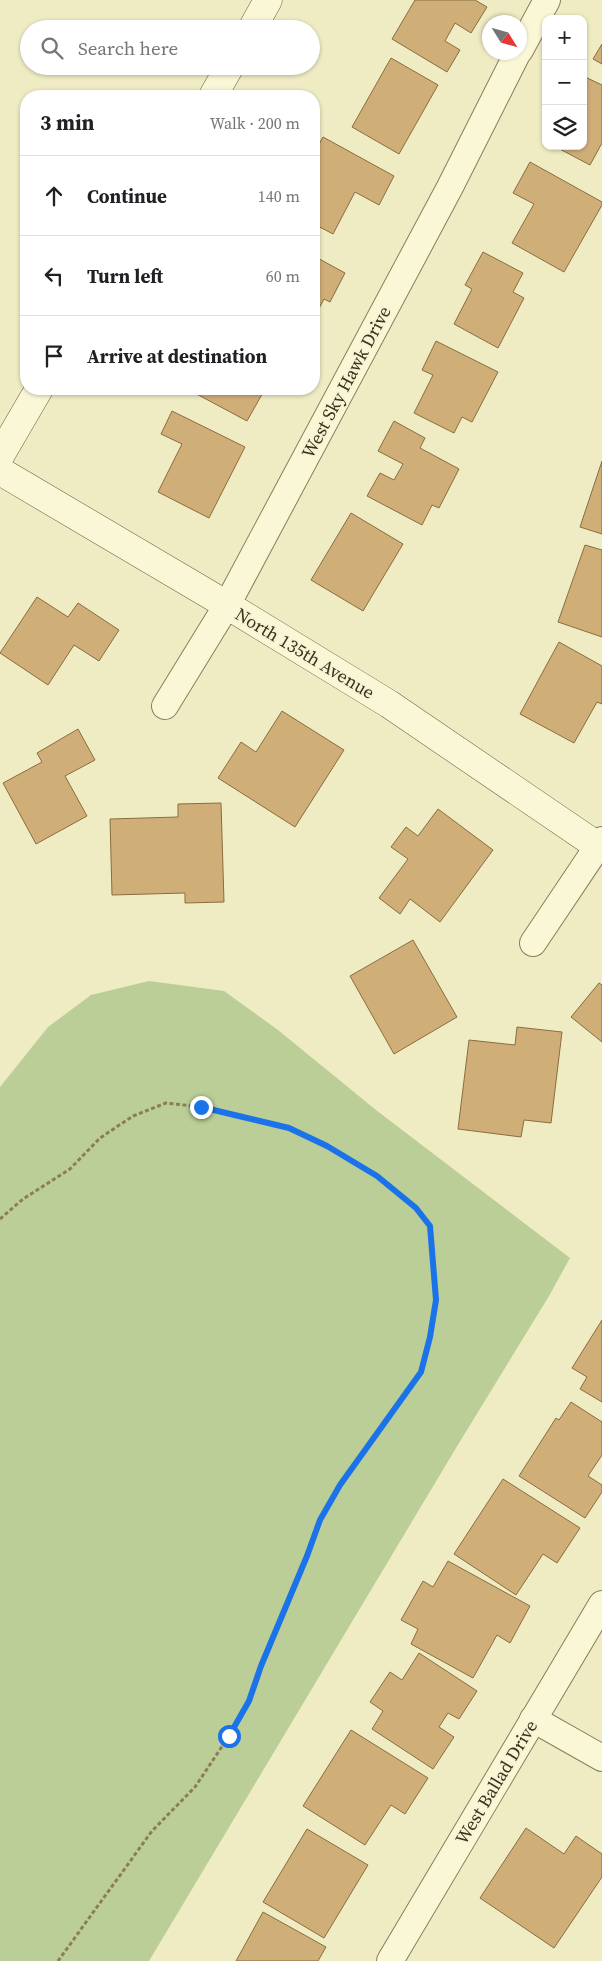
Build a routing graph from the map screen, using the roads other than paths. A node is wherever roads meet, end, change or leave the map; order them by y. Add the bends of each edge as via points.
1 (268, 0) edge
2 (547, 0) edge
3 (257, 20) edge
4 (527, 36) edge
5 (514, 60) edge
6 (225, 75) edge
7 (216, 90) edge
8 (36, 395) edge
9 (0, 456) edge
10 (0, 472) edge
11 (227, 606) junction
12 (165, 706) dead end
13 (601, 845) edge
14 (533, 943) dead end
15 (602, 1604) edge
16 (533, 1719) junction
17 (602, 1758) edge
18 (390, 1961) edge

1 - 3 street
2 - 4 street, West Sky Hawk Drive
5 - 11 street, West Sky Hawk Drive
6 - 7 street
8 - 9 street
10 - 11 street, North 135th Avenue
11 - 12 street, West Sky Hawk Drive
11 - 13 street, North 135th Avenue via 388,704
13 - 14 street
15 - 16 street, West Ballad Drive
16 - 17 street
16 - 18 street, West Ballad Drive

